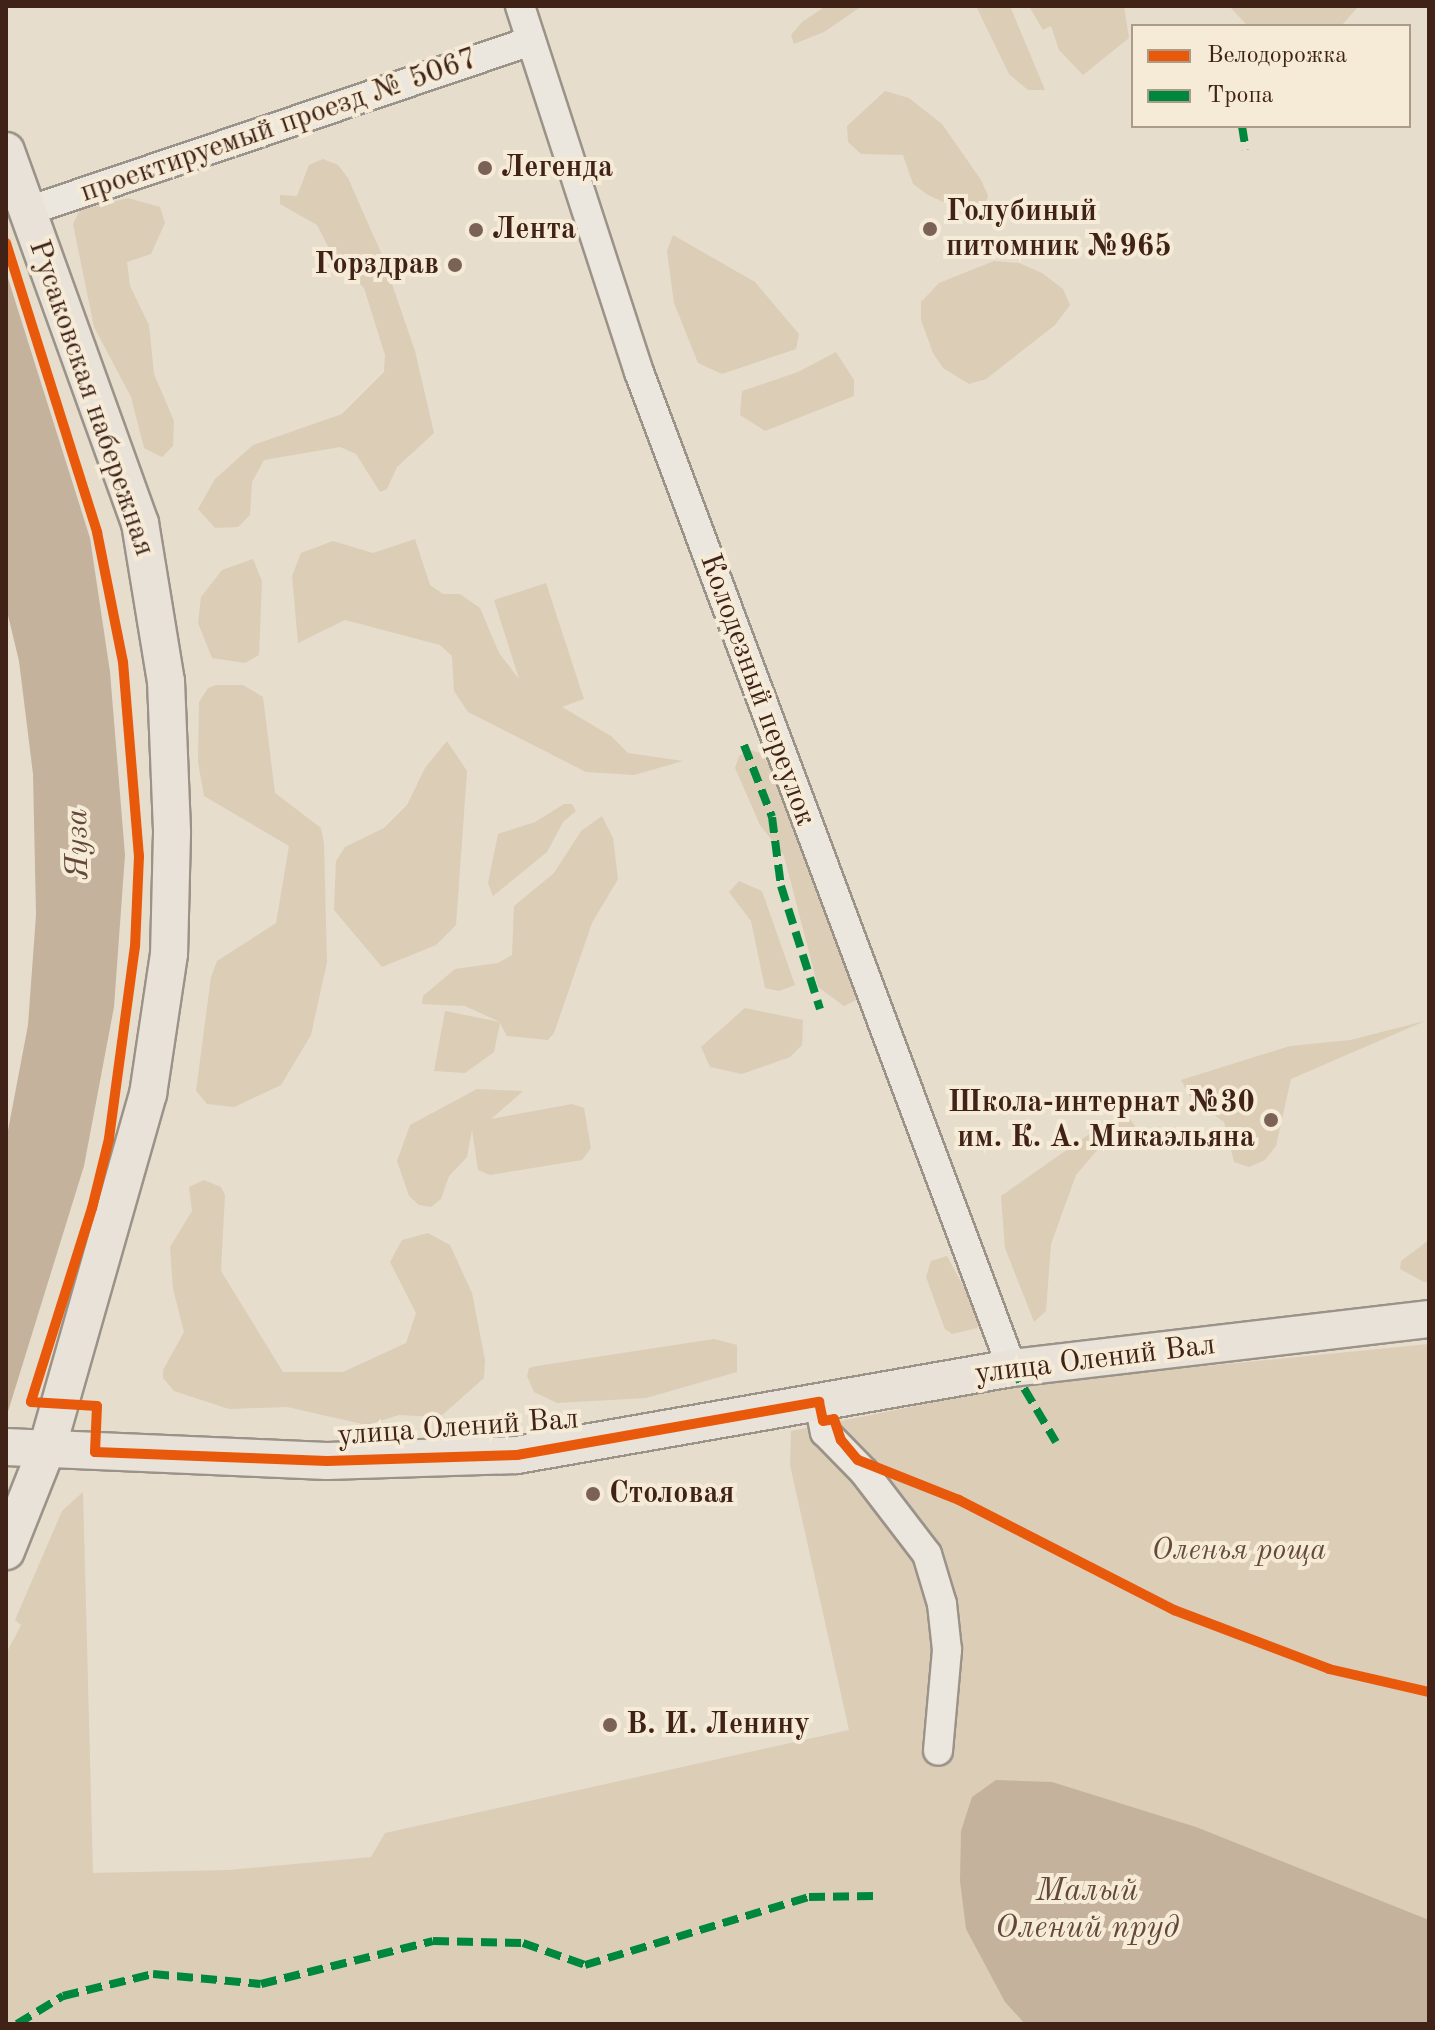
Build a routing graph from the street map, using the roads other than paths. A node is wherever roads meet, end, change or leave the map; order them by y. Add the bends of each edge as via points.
1 (520, 6) edge
2 (531, 41) junction
3 (6, 151) edge
4 (28, 211) junction
5 (1429, 1319) edge
6 (1012, 1368) junction
7 (819, 1402) junction
8 (6, 1447) edge
9 (47, 1448) junction
10 (6, 1551) edge
11 (938, 1751) dead end

1 - 2 street, Колодезный переулок
2 - 4 street, проектируемый проезд № 5067
2 - 6 street, Колодезный переулок via 639,372
3 - 4 main road, Русаковская набережная
4 - 9 main road, Русаковская набережная via 140,523 164,668 172,829 169,954 148,1094
5 - 6 main road, улица Олений Вал
6 - 7 main road, улица Олений Вал
7 - 9 main road, улица Олений Вал via 578,1447 491,1456 327,1461
7 - 11 street via 825,1432 864,1472 927,1554 942,1604 947,1650
8 - 9 main road, улица Олений Вал
9 - 10 main road, Русаковская набережная

